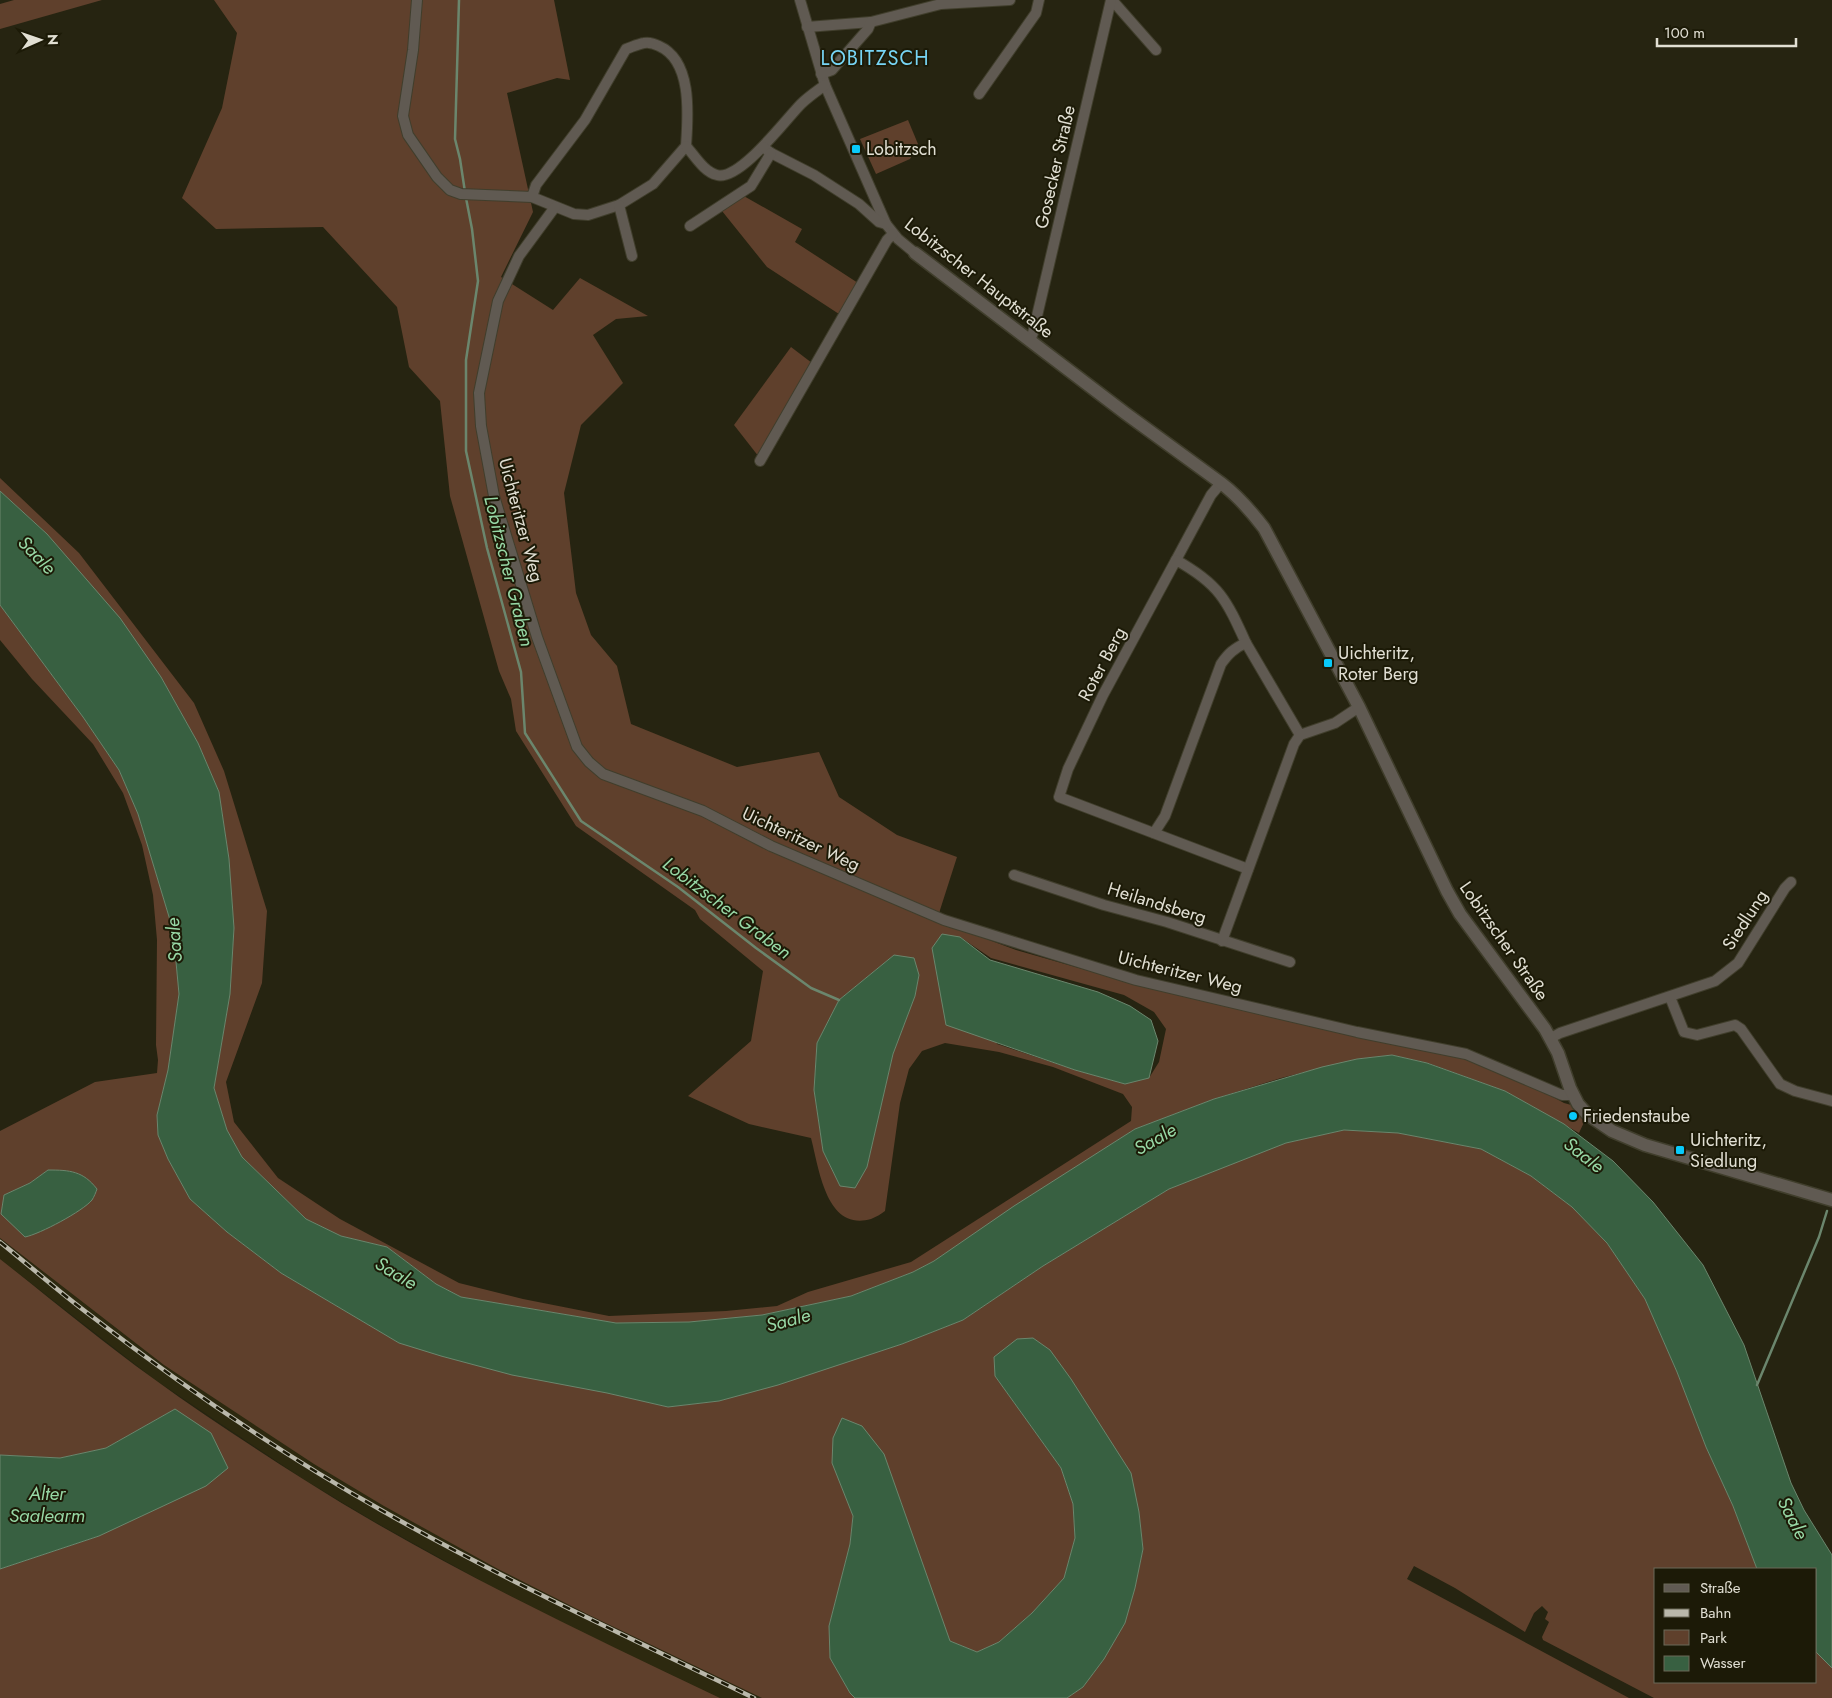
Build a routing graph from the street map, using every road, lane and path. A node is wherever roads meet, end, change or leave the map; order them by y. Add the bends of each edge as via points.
1 (417, 0) edge
2 (800, 0) edge
3 (1010, 0) edge
4 (1039, 0) edge
5 (1112, 0) edge
6 (871, 22) junction
7 (808, 27) junction
8 (1156, 50) dead end
9 (822, 74) junction
10 (825, 85) junction
11 (979, 94) dead end
12 (686, 146) junction
13 (767, 150) junction
14 (532, 197) junction
15 (618, 205) junction
16 (555, 207) junction
17 (886, 224) junction
18 (690, 226) dead end
19 (896, 236) junction
20 (915, 253) joint
21 (632, 256) dead end
22 (1030, 340) junction
23 (760, 461) dead end
24 (1221, 482) junction
25 (1176, 560) junction
26 (1246, 643) junction
27 (1359, 707) junction
28 (1300, 735) junction
29 (1154, 833) junction
30 (1248, 869) junction
31 (1014, 875) dead end
32 (1791, 882) dead end
33 (1222, 940) junction
34 (1290, 962) dead end
35 (1670, 997) junction
36 (1551, 1038) junction
37 (1573, 1095) junction
38 (1832, 1101) edge
39 (1832, 1200) edge

1 - 14 street via 403,116 408,135 443,185 455,193
2 - 7 street, Lobitzscher Hauptstraße
3 - 6 street via 941,4
4 - 11 street via 1036,14
5 - 8 street
5 - 22 street, Gosecker Straße
6 - 7 street
6 - 9 street via 832,70
7 - 9 street, Lobitzscher Hauptstraße
9 - 10 street, Lobitzscher Hauptstraße
10 - 13 street via 802,103
10 - 17 street, Lobitzscher Hauptstraße
12 - 13 street via 704,167 717,175 726,175
12 - 14 street via 687,88 677,62 670,52 645,42 626,49 585,120 536,185
12 - 15 street via 653,184
13 - 17 street via 814,175
13 - 18 street via 751,186
14 - 16 street
15 - 16 street via 588,215
15 - 21 street
16 - 37 street, Uichteritzer Weg via 519,256 498,301 479,393 481,426 494,496 538,637 577,747 590,762 604,774 703,811 771,846 944,920 1136,980 1466,1054 1562,1095
17 - 19 street, Lobitzscher Hauptstraße
19 - 20 street, Lobitzscher Hauptstraße
19 - 23 street via 887,240
20 - 22 street, Lobitzscher Hauptstraße
22 - 24 street, Lobitzscher Hauptstraße
24 - 25 street
24 - 27 street, Lobitzscher Straße via 1250,509 1264,528
25 - 26 street via 1197,572 1220,593
25 - 29 street, Roter Berg via 1102,695 1068,768 1059,797
26 - 28 street
26 - 29 street via 1227,655 1221,664 1165,816
27 - 28 street via 1335,723
27 - 36 street, Lobitzscher Straße via 1460,914
28 - 30 street
29 - 30 street, Roter Berg
30 - 33 street
31 - 33 street, Heilandsberg
32 - 35 street, Siedlung via 1738,963 1715,982
33 - 34 street, Heilandsberg
35 - 36 street, Siedlung
35 - 38 street via 1684,1032 1697,1035 1735,1025 1780,1084
36 - 37 street, Lobitzscher Straße
37 - 39 street, Lobitzscher Straße via 1587,1114 1628,1139

